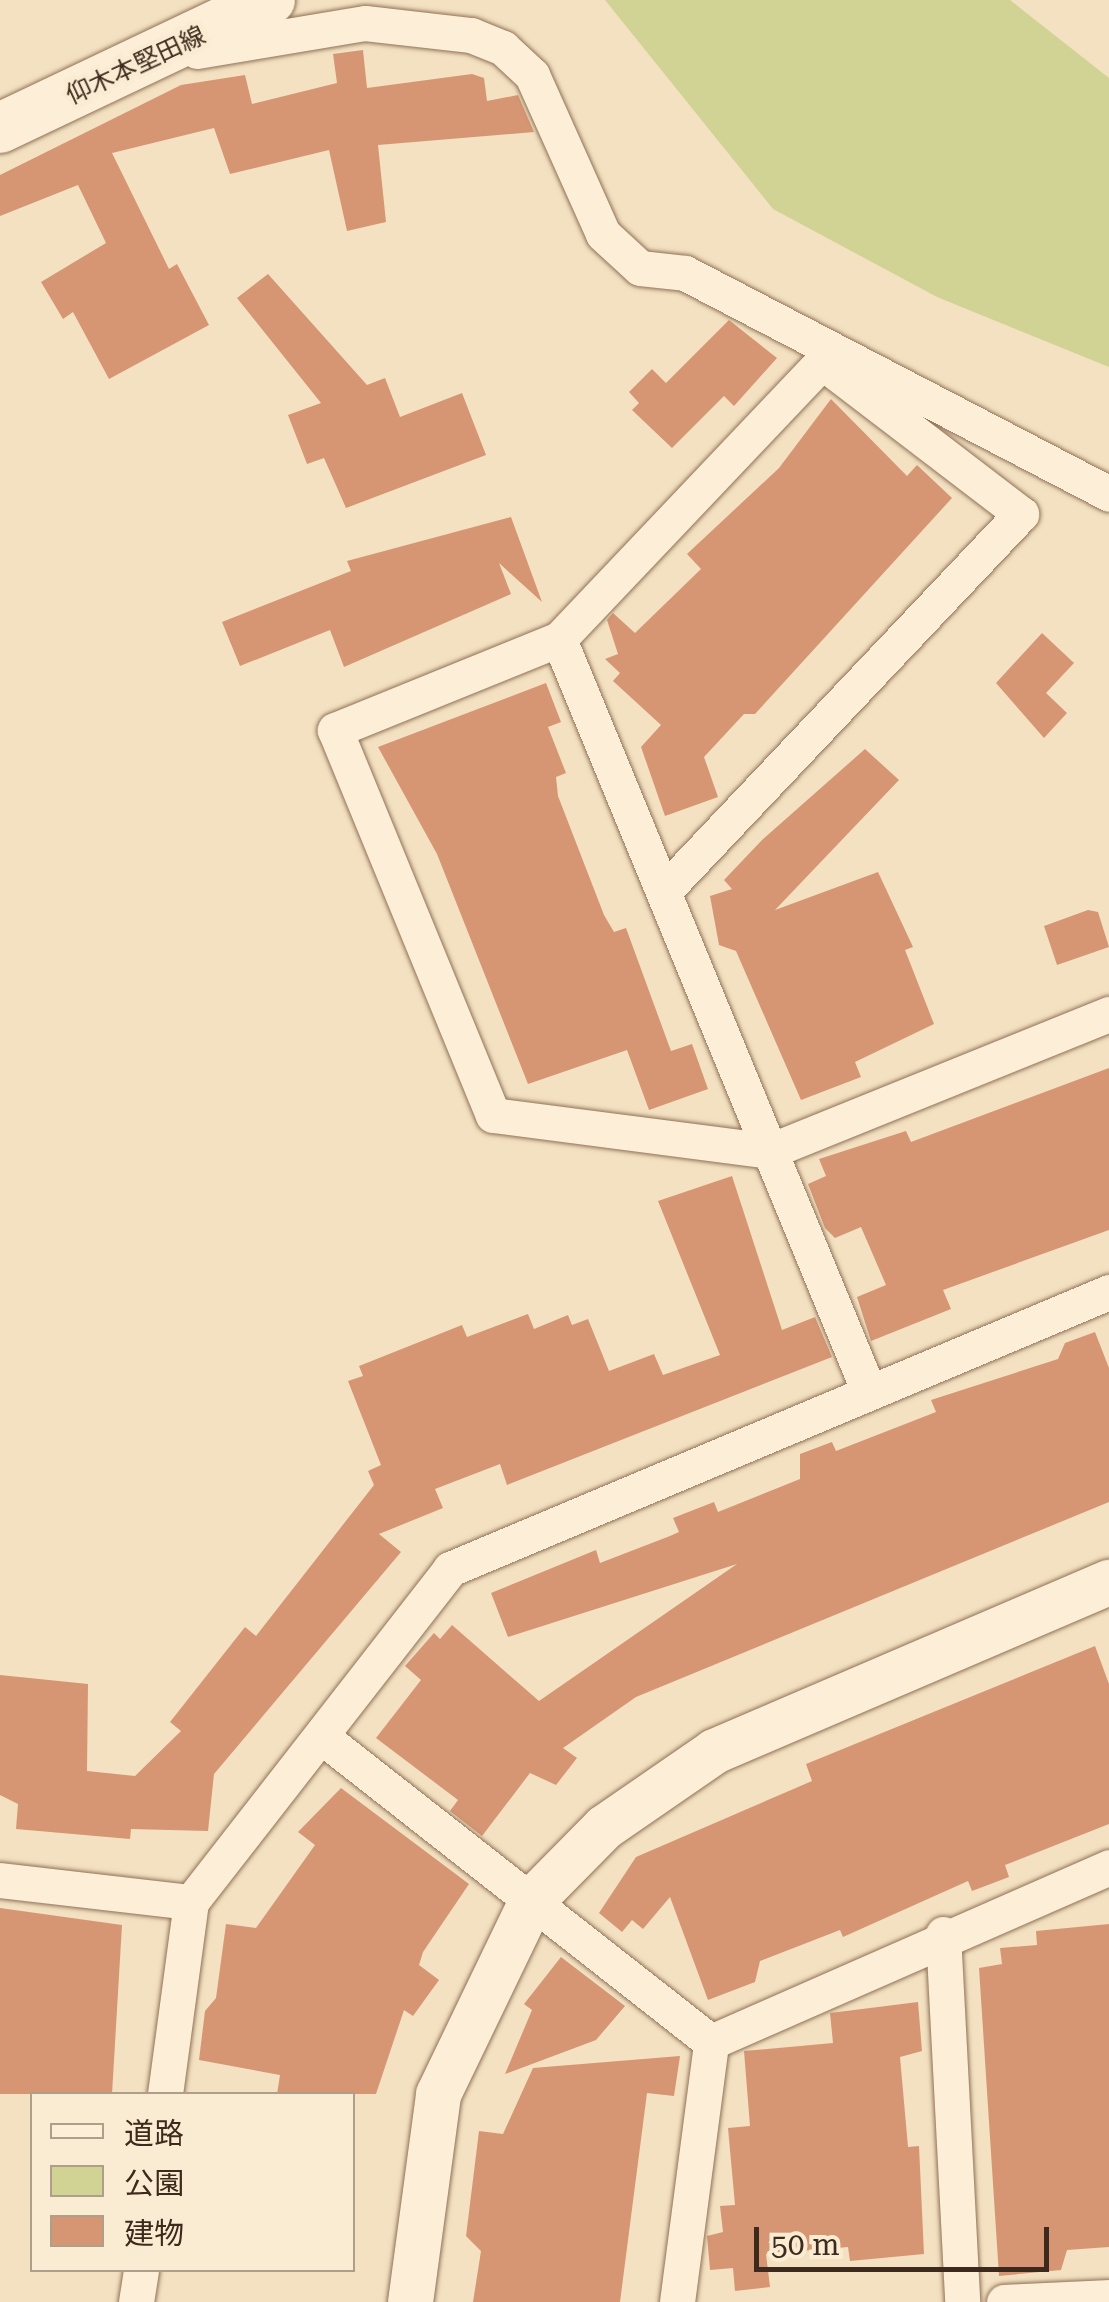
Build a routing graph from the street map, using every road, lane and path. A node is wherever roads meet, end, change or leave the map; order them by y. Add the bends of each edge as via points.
1 (270, 0) edge
2 (148, 62) junction
3 (0, 128) edge
4 (1109, 494) edge
5 (559, 639) junction
6 (665, 890) junction
7 (1109, 1014) edge
8 (770, 1152) junction
9 (1109, 1292) edge
10 (868, 1392) junction
11 (1109, 1582) edge
12 (322, 1737) junction
13 (1109, 1867) edge
14 (0, 1880) edge
15 (191, 1902) junction
16 (531, 1902) junction
17 (943, 1934) junction
18 (710, 2042) junction
19 (165, 2092) edge
20 (140, 2272) edge
21 (1109, 2297) edge
22 (136, 2302) edge
23 (410, 2302) edge
24 (677, 2302) edge
25 (962, 2302) edge
26 (1004, 2302) edge

1 - 2 main road, 仰木本堅田線
2 - 3 main road, 仰木本堅田線
2 - 4 street via 306,26 366,23 472,35 503,48 532,75 603,234 640,268 684,273
5 - 6 street
5 - 6 street via 822,362 1021,514
5 - 8 street via 335,730 342,749 493,1115
6 - 8 street
7 - 8 street
8 - 10 street
9 - 10 street
10 - 12 street via 450,1569
11 - 16 street via 714,1751 604,1827
12 - 15 street
12 - 16 street
13 - 17 street
14 - 15 street
15 - 19 street
16 - 18 street
16 - 23 street via 438,2094
17 - 18 street
17 - 25 street
18 - 24 street
20 - 22 street
21 - 26 street

